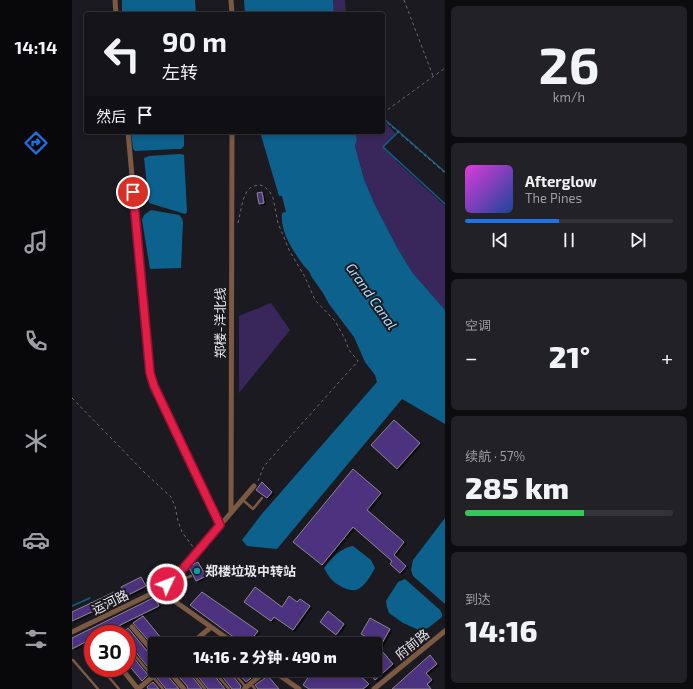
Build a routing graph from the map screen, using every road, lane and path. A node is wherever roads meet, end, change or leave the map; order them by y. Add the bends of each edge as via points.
1 (115, 0) edge
2 (232, 0) edge
3 (404, 0) edge
4 (116, 12) edge
5 (232, 12) edge
6 (445, 68) edge
7 (433, 76) junction
8 (385, 112) edge
9 (385, 121) edge
10 (128, 134) edge
11 (232, 134) edge
12 (445, 173) edge
13 (236, 229) dead end
14 (72, 398) edge
15 (254, 486) joint
16 (262, 498) dead end
17 (242, 499) junction
18 (230, 513) junction
19 (220, 525) junction
20 (198, 552) junction
21 (192, 576) dead end
22 (175, 578) junction
23 (159, 590) junction
24 (211, 627) junction
25 (445, 631) edge
26 (72, 632) edge
27 (136, 632) edge
28 (199, 637) edge
29 (225, 637) edge
30 (148, 646) edge
31 (136, 657) edge
32 (73, 660) edge
33 (148, 671) edge
34 (109, 677) edge
35 (128, 677) edge
36 (153, 677) joint
37 (174, 677) edge
38 (196, 677) edge
39 (219, 677) edge
40 (236, 677) edge
41 (259, 677) edge
42 (282, 677) edge
43 (251, 684) junction
44 (245, 688) edge
45 (98, 689) edge
46 (119, 689) edge
47 (138, 689) edge
48 (163, 689) edge
49 (184, 689) edge
50 (206, 689) edge
51 (229, 689) edge
52 (255, 689) edge
53 (300, 689) edge
54 (374, 689) edge

1 - 4 street
2 - 5 street
3 - 7 path
6 - 7 path
7 - 8 path
9 - 12 path
10 - 19 street via 150,373
11 - 18 street, 郑楼-洋北线
13 - 15 path via 247,191 260,185 270,192 278,223 289,250 315,300 335,321 349,350 358,361 264,466
14 - 20 path via 171,497 182,532
15 - 17 street, 运河路
16 - 17 lane via 253,509
17 - 18 street, 运河路
18 - 19 street, 运河路
19 - 20 street, 运河路
20 - 22 street, 运河路
21 - 22 lane
22 - 23 street, 运河路
23 - 24 street
23 - 26 street, 运河路
24 - 28 street
24 - 29 street
25 - 54 street, 府前路
27 - 30 street
31 - 33 lane
32 - 45 lane
34 - 46 lane
35 - 47 street
36 - 47 street
36 - 48 lane
37 - 49 street
38 - 50 lane
39 - 51 lane
40 - 44 lane
41 - 43 street
42 - 53 street
43 - 44 street
43 - 52 lane

